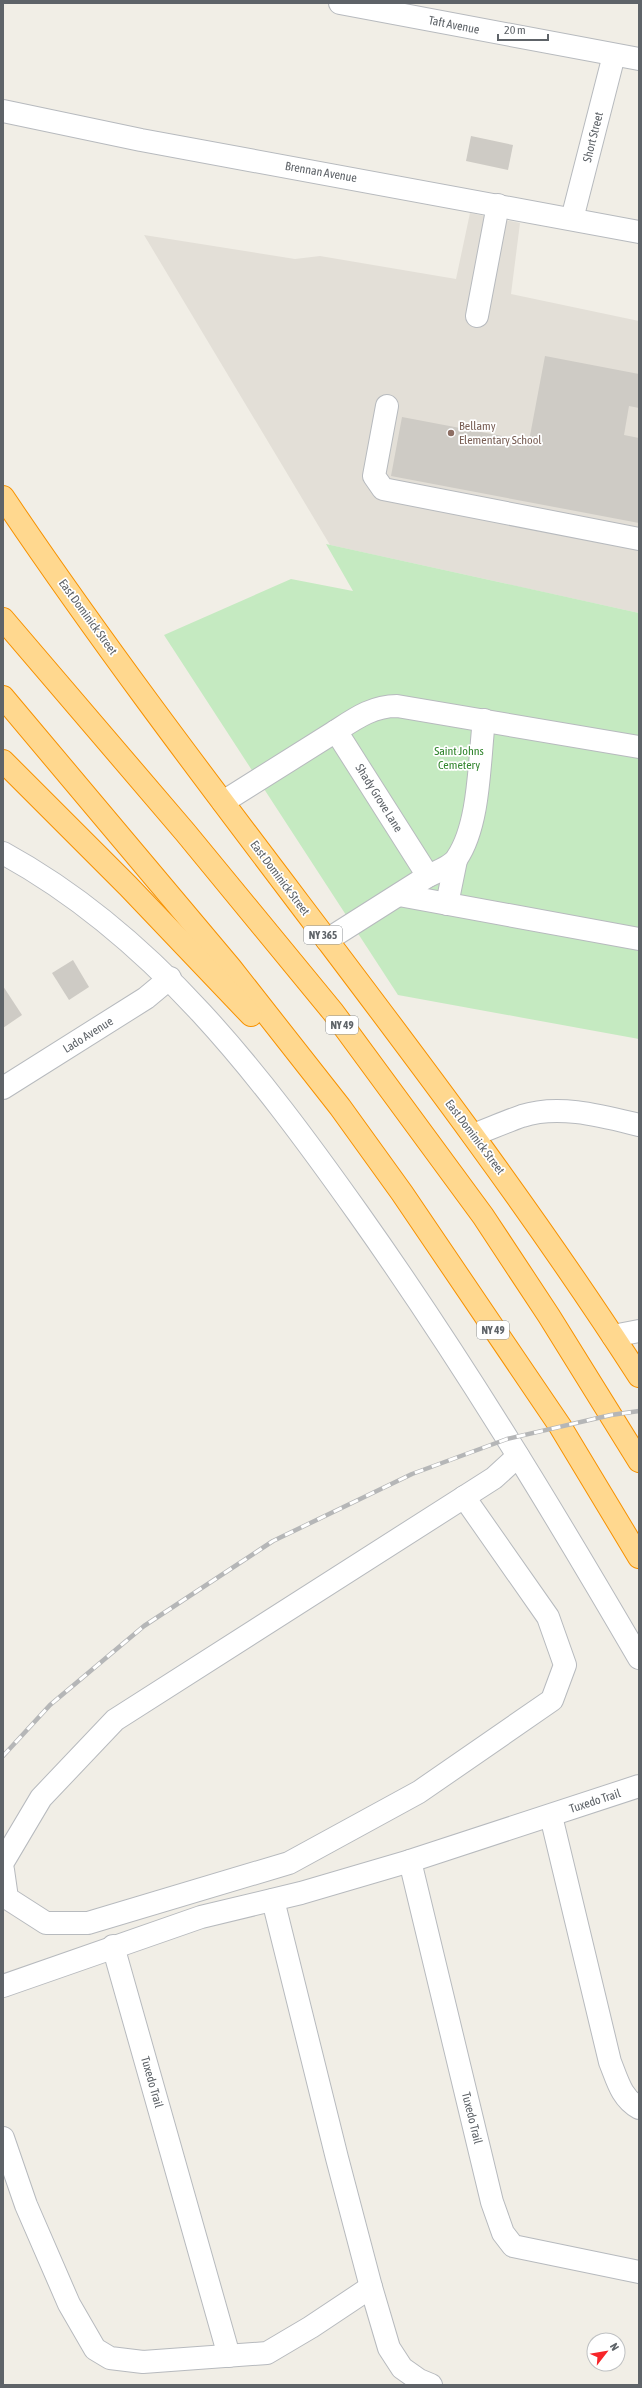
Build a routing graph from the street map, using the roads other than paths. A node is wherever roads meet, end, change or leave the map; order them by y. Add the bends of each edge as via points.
1 (340, 3) edge
2 (614, 55) junction
3 (639, 59) edge
4 (3, 111) edge
5 (498, 205) junction
6 (572, 219) junction
7 (639, 232) edge
8 (477, 316) dead end
9 (387, 406) dead end
10 (3, 497) edge
11 (639, 539) edge
12 (3, 619) edge
13 (3, 697) edge
14 (484, 720) junction
15 (336, 731) junction
16 (639, 747) edge
17 (3, 761) edge
18 (223, 802) junction
19 (3, 853) edge
20 (456, 860) junction
21 (428, 876) junction
22 (399, 895) junction
23 (447, 904) junction
24 (639, 939) edge
25 (327, 940) junction
26 (170, 978) junction
27 (3, 1088) edge
28 (340, 1107) junction
29 (639, 1125) edge
30 (473, 1135) junction
31 (639, 1331) edge
32 (613, 1336) junction
33 (639, 1376) edge
34 (518, 1456) junction
35 (639, 1461) edge
36 (464, 1497) junction
37 (639, 1557) edge
38 (639, 1658) edge
39 (639, 1786) edge
40 (551, 1816) junction
41 (410, 1861) junction
42 (3, 1862) edge
43 (3, 1870) edge
44 (273, 1900) junction
45 (113, 1946) junction
46 (3, 1986) edge
47 (639, 2108) edge
48 (3, 2138) edge
49 (639, 2272) edge
50 (371, 2287) junction
51 (229, 2356) junction
52 (431, 2385) edge

1 - 2 street, Taft Avenue
2 - 3 street, Taft Avenue
2 - 6 street, Short Street
4 - 5 street, Brennan Avenue via 141,140
5 - 6 street, Brennan Avenue
5 - 8 street
6 - 7 street, Brennan Avenue
9 - 11 street via 374,476 383,489
10 - 18 highway, East Dominick Street / NY 365
12 - 35 highway, NY 49 via 185,832 333,1012 483,1216
13 - 28 highway, NY 49 via 230,967
14 - 15 street via 385,706 366,712
14 - 16 street
14 - 20 street via 474,809
15 - 18 street
15 - 21 street, Shady Grove Lane
17 - 28 highway via 128,886
18 - 25 highway, East Dominick Street / NY 365
19 - 26 street via 49,881 113,929
20 - 21 street
20 - 23 street
21 - 22 street
22 - 23 street
22 - 25 street
23 - 24 street
25 - 30 highway, East Dominick Street / NY 365
26 - 27 street, Lado Avenue via 146,998
26 - 34 street via 225,1037 291,1119 407,1282
28 - 37 highway, NY 49 via 402,1193 560,1426
29 - 30 street via 595,1114 548,1111 523,1116
30 - 32 highway, East Dominick Street / NY 365 via 503,1174
31 - 32 street
32 - 33 highway, East Dominick Street / NY 365
34 - 36 street via 494,1478
34 - 38 street
36 - 42 street via 115,1720 41,1798
36 - 43 street via 548,1617 565,1665 552,1700 419,1792 289,1863 88,1923 46,1923 7,1898
39 - 40 street, Tuxedo Trail
40 - 41 street, Tuxedo Trail
40 - 47 street via 610,2062 620,2089 632,2104
41 - 44 street, Tuxedo Trail
41 - 49 street, Tuxedo Trail via 492,2202 503,2233 513,2246
44 - 45 street, Tuxedo Trail via 201,1917
44 - 50 street
45 - 46 street, Tuxedo Trail
45 - 51 street, Tuxedo Trail
48 - 51 street via 26,2205 69,2304 95,2349 110,2358 143,2362
50 - 51 street via 267,2353
50 - 52 street via 389,2348 402,2368

